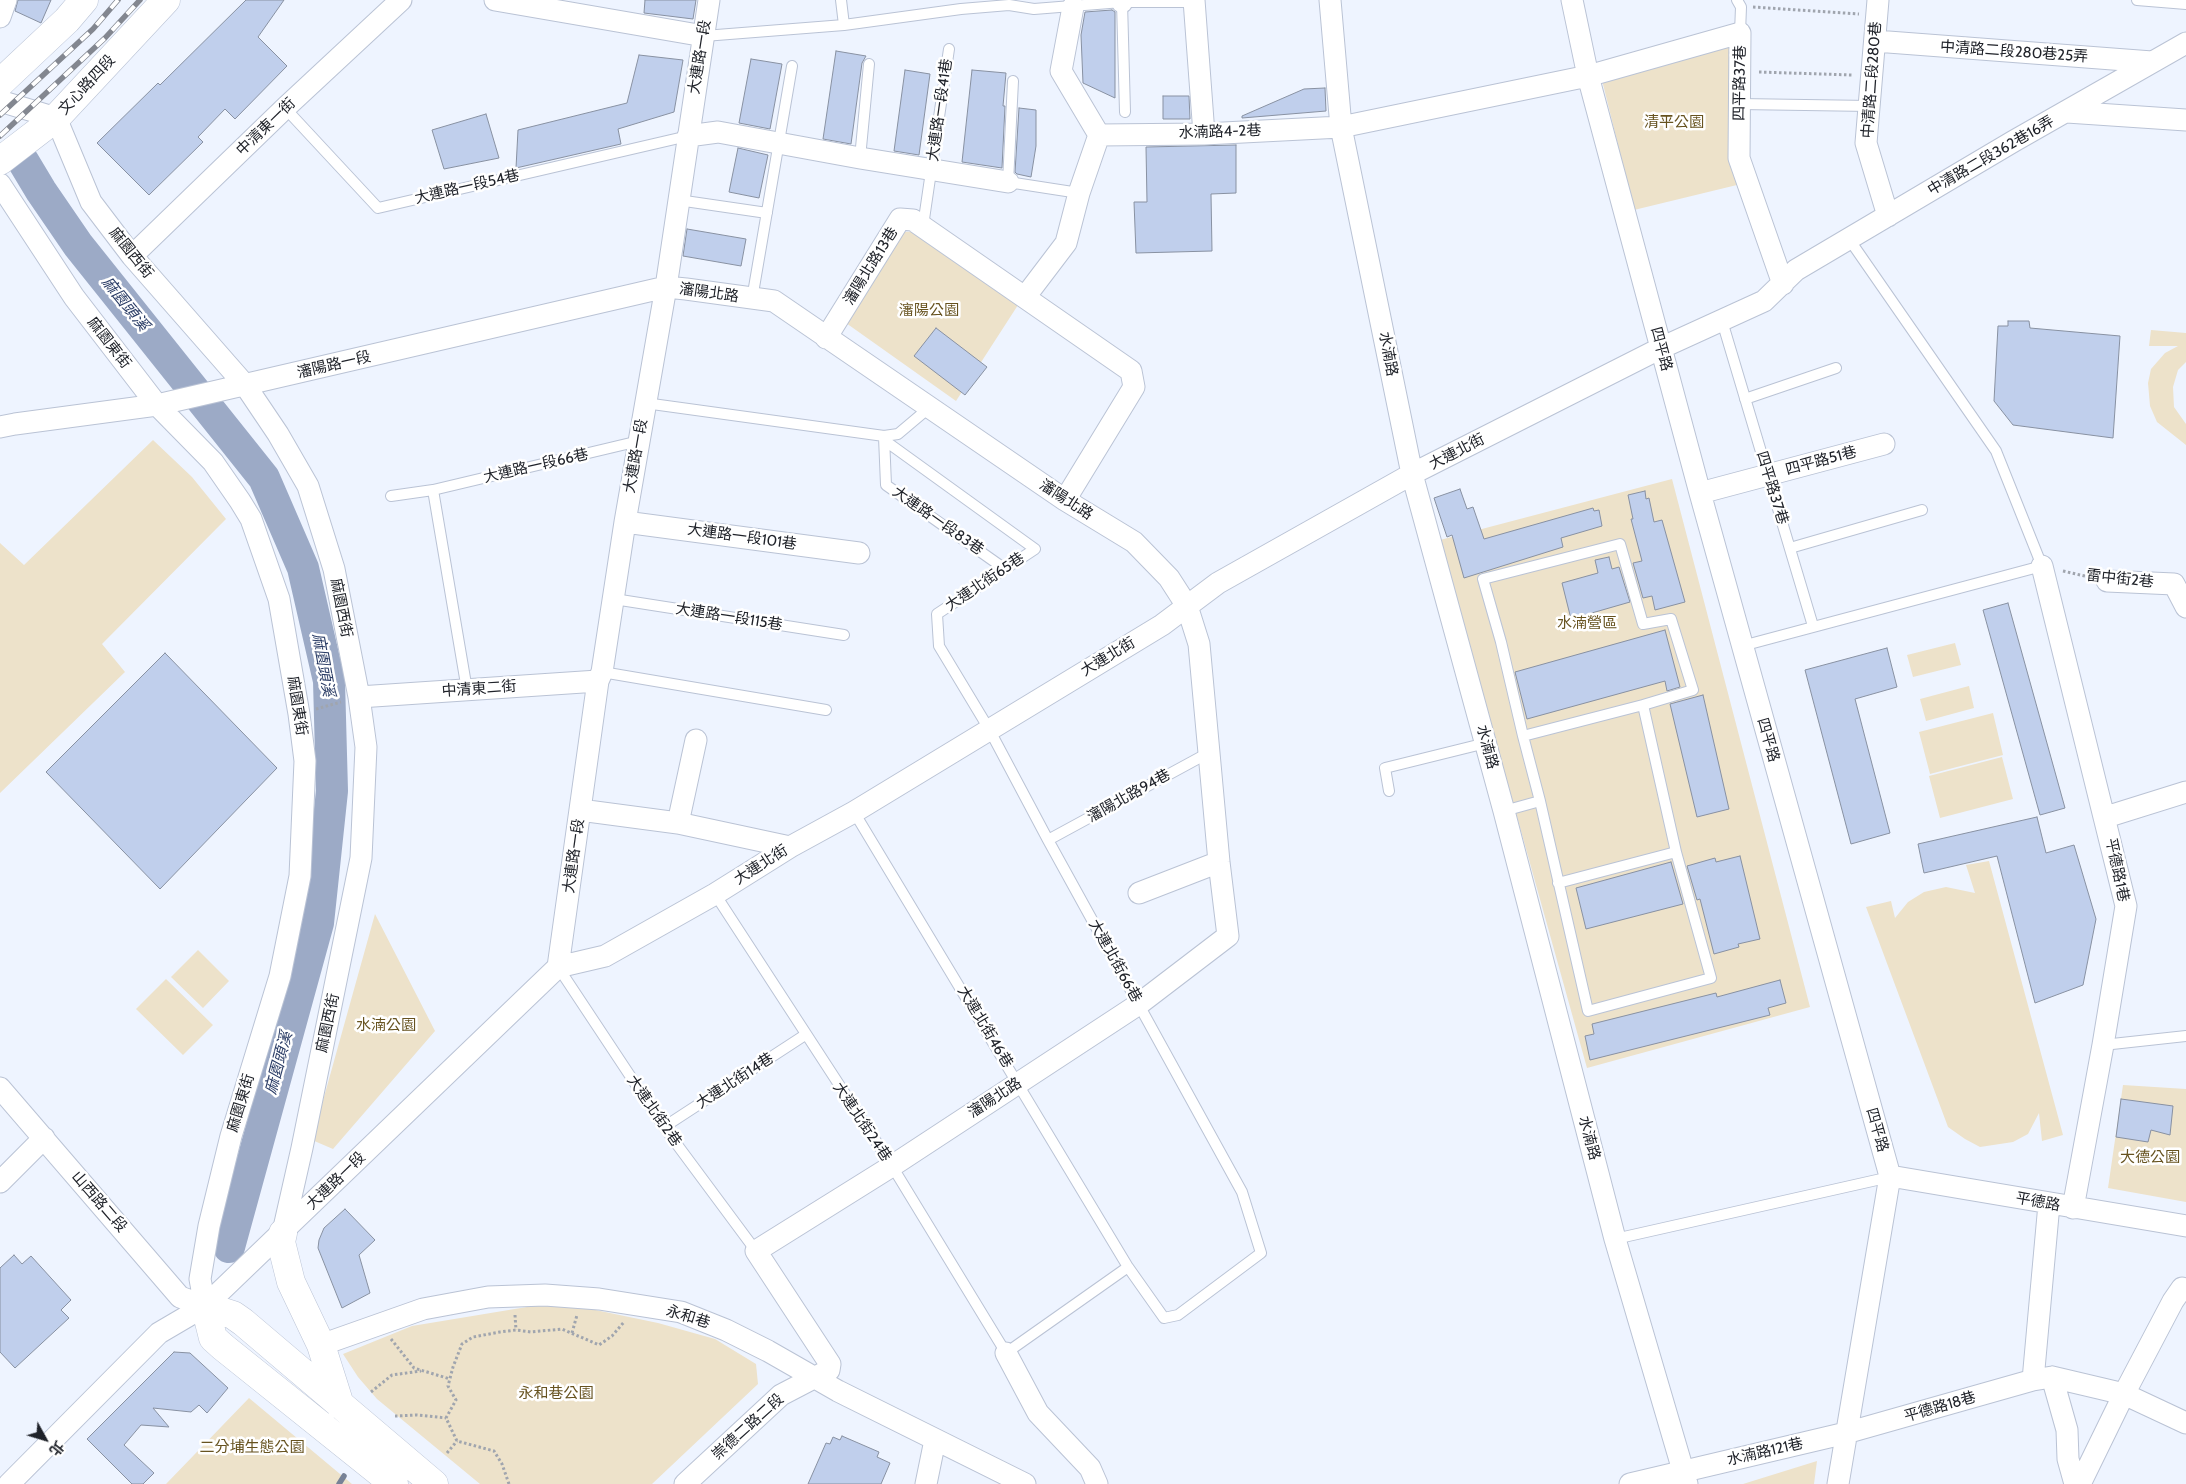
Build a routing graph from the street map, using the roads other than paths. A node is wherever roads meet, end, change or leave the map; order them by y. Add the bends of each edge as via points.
1 (6, 0) edge
2 (84, 0) edge
3 (166, 0) edge
4 (401, 0) edge
5 (495, 0) edge
6 (708, 0) edge
7 (841, 0) edge
8 (1330, 0) edge
9 (1572, 0) edge
10 (2137, 0) edge
11 (1122, 1) edge
12 (1194, 1) edge
13 (1739, 3) edge
14 (1034, 4) edge
15 (2186, 4) edge
16 (960, 5) edge
17 (1073, 7) junction
18 (1877, 8) edge
19 (0, 17) edge
20 (844, 25) junction
21 (1740, 33) junction
22 (704, 36) junction
23 (1875, 41) junction
24 (2185, 44) edge
25 (949, 49) dead end
26 (2152, 62) junction
27 (869, 64) dead end
28 (792, 66) dead end
29 (1588, 76) junction
30 (1013, 81) dead end
31 (0, 83) edge
32 (0, 101) edge
33 (1740, 104) junction
34 (1870, 106) junction
35 (285, 108) junction
36 (1125, 112) dead end
37 (2068, 112) junction
38 (56, 118) junction
39 (2186, 120) edge
40 (1341, 127) junction
41 (1204, 134) junction
42 (1099, 135) junction
43 (688, 136) junction
44 (780, 144) junction
45 (860, 158) junction
46 (0, 161) edge
47 (932, 171) junction
48 (1008, 182) junction
49 (0, 184) edge
50 (1079, 194) junction
51 (678, 200) junction
52 (768, 213) junction
53 (1888, 216) junction
54 (923, 226) junction
55 (1849, 239) junction
56 (132, 256) junction
57 (1790, 277) junction
58 (666, 287) junction
59 (1025, 297) junction
60 (752, 299) junction
61 (1722, 321) junction
62 (826, 338) junction
63 (1661, 348) junction
64 (1836, 368) dead end
65 (235, 387) junction
66 (1745, 399) junction
67 (645, 403) junction
68 (157, 405) junction
69 (930, 407) junction
70 (0, 427) edge
71 (884, 438) junction
72 (639, 441) junction
73 (1884, 444) dead end
74 (1412, 474) junction
75 (1768, 475) junction
76 (433, 490) junction
77 (1700, 494) junction
78 (391, 496) dead end
79 (1065, 500) junction
80 (1922, 510) dead end
81 (625, 522) junction
82 (1790, 548) junction
83 (859, 553) dead end
84 (2042, 566) junction
85 (1005, 568) junction
86 (2107, 581) road end
87 (614, 599) junction
88 (1187, 606) junction
89 (2186, 607) edge
90 (1813, 626) junction
91 (844, 635) dead end
92 (1742, 646) junction
93 (600, 676) junction
94 (467, 690) junction
95 (359, 698) junction
96 (1644, 705) junction
97 (826, 710) dead end
98 (989, 729) junction
99 (1522, 736) junction
100 (696, 740) dead end
101 (1486, 743) junction
102 (1210, 752) junction
103 (1389, 792) dead end
104 (2186, 792) edge
105 (1540, 801) junction
106 (580, 810) junction
107 (1504, 811) junction
108 (854, 812) junction
109 (2106, 817) junction
110 (678, 823) junction
111 (1048, 840) junction
112 (790, 847) junction
113 (1676, 852) junction
114 (1219, 862) junction
115 (1558, 883) junction
116 (715, 894) junction
117 (1139, 894) dead end
118 (558, 967) junction
119 (1139, 1004) junction
120 (805, 1035) junction
121 (2186, 1036) edge
122 (2103, 1045) junction
123 (1018, 1083) junction
124 (0, 1088) edge
125 (664, 1126) junction
126 (44, 1138) junction
127 (892, 1166) junction
128 (1890, 1176) junction
129 (0, 1182) edge
130 (2049, 1204) junction
131 (2073, 1208) junction
132 (2186, 1226) edge
133 (283, 1233) junction
134 (1616, 1239) junction
135 (756, 1251) junction
136 (1128, 1267) junction
137 (2182, 1288) dead end
138 (205, 1306) junction
139 (1164, 1318) joint
140 (321, 1345) junction
141 (1006, 1353) junction
142 (816, 1377) junction
143 (2043, 1378) junction
144 (2124, 1394) junction
145 (340, 1405) junction
146 (2186, 1423) edge
147 (1846, 1433) junction
148 (935, 1440) junction
149 (1685, 1477) edge
150 (9, 1484) edge
151 (394, 1484) edge
152 (434, 1484) edge
153 (685, 1484) edge
154 (926, 1484) edge
155 (1026, 1484) edge
156 (1097, 1484) edge
157 (1630, 1484) edge
158 (1838, 1484) edge
159 (2075, 1484) edge
160 (2080, 1484) edge

1 - 19 street
2 - 31 street
3 - 38 street, 文心路四段
4 - 35 street, 中清東一街
5 - 22 street
6 - 22 street, 大連路一段
7 - 20 lane
8 - 40 street, 水湳路
9 - 29 street, 四平路
10 - 15 lane
11 - 12 lane
11 - 17 lane
11 - 36 lane
12 - 41 street
13 - 21 lane
14 - 16 lane
14 - 17 lane
16 - 20 lane
17 - 42 street via 1061,70
18 - 23 street, 中清路二段280巷
20 - 22 lane
21 - 29 street, 四平路37巷
21 - 33 street, 四平路37巷
22 - 43 street, 大連路一段
23 - 26 street, 中清路二段280巷25弄
23 - 34 street, 中清路二段280巷
24 - 26 street, 中清路二段362巷16弄
25 - 47 lane, 大連路一段41巷
26 - 37 street, 中清路二段362巷16弄
27 - 45 lane
28 - 44 lane
29 - 40 street, 四平路37巷
29 - 63 street, 四平路
30 - 48 lane
32 - 38 street
33 - 34 lane
33 - 57 street, 四平路37巷 via 1739,158
34 - 53 street, 中清路二段280巷 via 1866,143
35 - 43 lane, 大連路一段54巷 via 378,208
35 - 56 street, 中清東一街
37 - 39 street
37 - 53 street, 中清路二段362巷16弄
38 - 46 street, 文心路四段
38 - 56 street, 麻園西街 via 91,202
40 - 41 street, 水湳路4-2巷
40 - 74 street, 水湳路
41 - 42 street, 水湳路4-2巷
42 - 50 street
43 - 44 street, 大連路一段41巷 via 718,132
43 - 51 street, 大連路一段
44 - 45 street, 大連路一段41巷
44 - 52 lane
45 - 47 street, 大連路一段41巷
47 - 48 street, 大連路一段41巷
47 - 54 lane, 大連路一段41巷
48 - 50 lane, 大連路一段41巷
49 - 68 street, 麻園東街 via 74,298
50 - 59 street via 1066,243
51 - 52 lane
51 - 58 street, 大連路一段
52 - 60 lane
53 - 55 street, 中清路二段362巷16弄
54 - 59 street, 瀋陽北路13巷
54 - 62 street, 瀋陽北路13巷 via 913,220 900,219
55 - 57 street, 中清路二段362巷16弄
55 - 84 lane via 1996,451
56 - 65 street, 麻園西街
57 - 61 street via 1764,301
58 - 60 street, 瀋陽北路
58 - 65 street, 瀋陽路一段
58 - 67 street, 大連路一段
59 - 79 street, 瀋陽北路13巷 via 1130,371 1134,387
60 - 62 street, 瀋陽北路 via 774,301
61 - 63 street
61 - 66 lane, 四平路37巷
62 - 69 street, 瀋陽北路
63 - 74 street, 大連北街
63 - 77 street, 四平路
64 - 66 lane
65 - 68 street, 瀋陽路一段
65 - 95 street, 麻園西街 via 278,434 308,486 334,570
66 - 75 lane, 四平路37巷
67 - 71 lane
67 - 72 street, 大連路一段
68 - 70 street, 瀋陽路一段
68 - 138 street, 麻園東街 via 213,462 250,519 279,599 305,762 300,876 280,976 231,1136 209,1226 200,1279
69 - 71 lane via 898,434
69 - 79 street, 瀋陽北路
71 - 85 lane, 大連路一段83巷 via 886,485
71 - 85 lane, 大連北街65巷 via 1035,548
72 - 76 lane, 大連路一段66巷
72 - 81 street, 大連路一段
73 - 75 street, 四平路51巷
74 - 88 street, 大連北街 via 1218,583
74 - 101 street, 水湳路
75 - 77 street, 四平路51巷
75 - 82 lane, 四平路37巷
76 - 78 lane, 大連路一段66巷
76 - 94 lane
77 - 92 street, 四平路
79 - 88 street, 瀋陽北路 via 1134,542 1169,578
80 - 82 lane
81 - 83 street, 大連路一段101巷
81 - 87 street, 大連路一段
82 - 90 lane, 四平路37巷
84 - 90 lane
84 - 109 street, 平德路1巷
85 - 98 lane, 大連北街65巷 via 937,614 939,646
86 - 89 street, 雷中街2巷 via 2174,584
87 - 91 lane, 大連路一段115巷
87 - 93 street, 大連路一段
88 - 98 street, 大連北街 via 1162,625
88 - 102 street, 瀋陽北路 via 1198,644
90 - 92 lane
92 - 128 street, 四平路
93 - 94 street, 中清東二街
93 - 97 lane, 中清東二街
93 - 106 street, 大連路一段
94 - 95 street, 中清東二街
95 - 133 street, 麻園西街 via 366,747 361,858
96 - 99 lane
96 - 99 lane via 1693,690 1671,619 1642,624 1620,544 1483,579
96 - 113 lane
98 - 108 street, 大連北街
98 - 111 lane, 大連北街66巷
99 - 105 lane
100 - 110 street
101 - 103 lane via 1385,768
101 - 107 street, 水湳路
102 - 111 lane, 瀋陽北路94巷
102 - 114 street, 瀋陽北路
104 - 109 street
105 - 107 lane
105 - 115 lane
106 - 110 street
106 - 118 street, 大連路一段
107 - 134 street, 水湳路
108 - 112 street, 大連北街
108 - 123 lane, 大連北街46巷
109 - 122 street, 平德路1巷 via 2126,906
110 - 112 street
111 - 119 lane, 大連北街66巷
112 - 116 street, 大連北街
113 - 115 lane
113 - 115 lane via 1710,978 1588,1011
114 - 117 street
114 - 119 street, 瀋陽北路 via 1228,936
116 - 118 street, 大連北街 via 606,956
116 - 120 lane, 大連北街24巷
118 - 125 lane, 大連北街2巷
118 - 133 street, 大連路一段
119 - 123 street, 瀋陽北路
119 - 139 lane, 大連北街66巷 via 1242,1192 1261,1253 1178,1315
120 - 125 lane, 大連北街14巷
120 - 127 lane, 大連北街24巷
121 - 122 lane
122 - 131 street, 平德路1巷
123 - 127 street, 瀋陽北路
123 - 136 lane, 大連北街46巷
124 - 126 street, 山西路二段
125 - 135 lane, 大連北街2巷
126 - 129 street
126 - 138 street, 山西路二段 via 180,1297
127 - 135 street, 瀋陽北路
127 - 141 lane, 大連北街24巷
128 - 130 street, 平德路
128 - 134 lane
128 - 147 street, 四平路
130 - 131 street, 平德路
130 - 143 street
131 - 132 street, 平德路
133 - 138 street, 大連路一段
133 - 140 street via 281,1242 291,1282
134 - 149 street, 水湳路
135 - 142 street via 830,1364 829,1370
136 - 139 lane, 大連北街46巷
136 - 141 lane
137 - 144 street
138 - 145 street, 山西路二段 via 233,1315
138 - 150 street, 大連路一段 via 160,1333
138 - 151 street via 213,1338 223,1348
140 - 142 street, 永和巷 via 423,1310 488,1297 545,1295 599,1299 681,1312 726,1330
140 - 145 street
141 - 156 street via 1038,1413 1090,1468
142 - 148 street, 永和巷
142 - 153 street, 崇德二路二段 via 781,1395
143 - 144 street
143 - 147 street, 平德路18巷
143 - 159 street via 2067,1430 2068,1459
144 - 146 street
144 - 160 street
145 - 152 street, 山西路二段
147 - 149 street, 水湳路121巷
147 - 158 street, 四平路
148 - 154 street
148 - 155 street, 永和巷
149 - 157 street, 水湳路121巷

